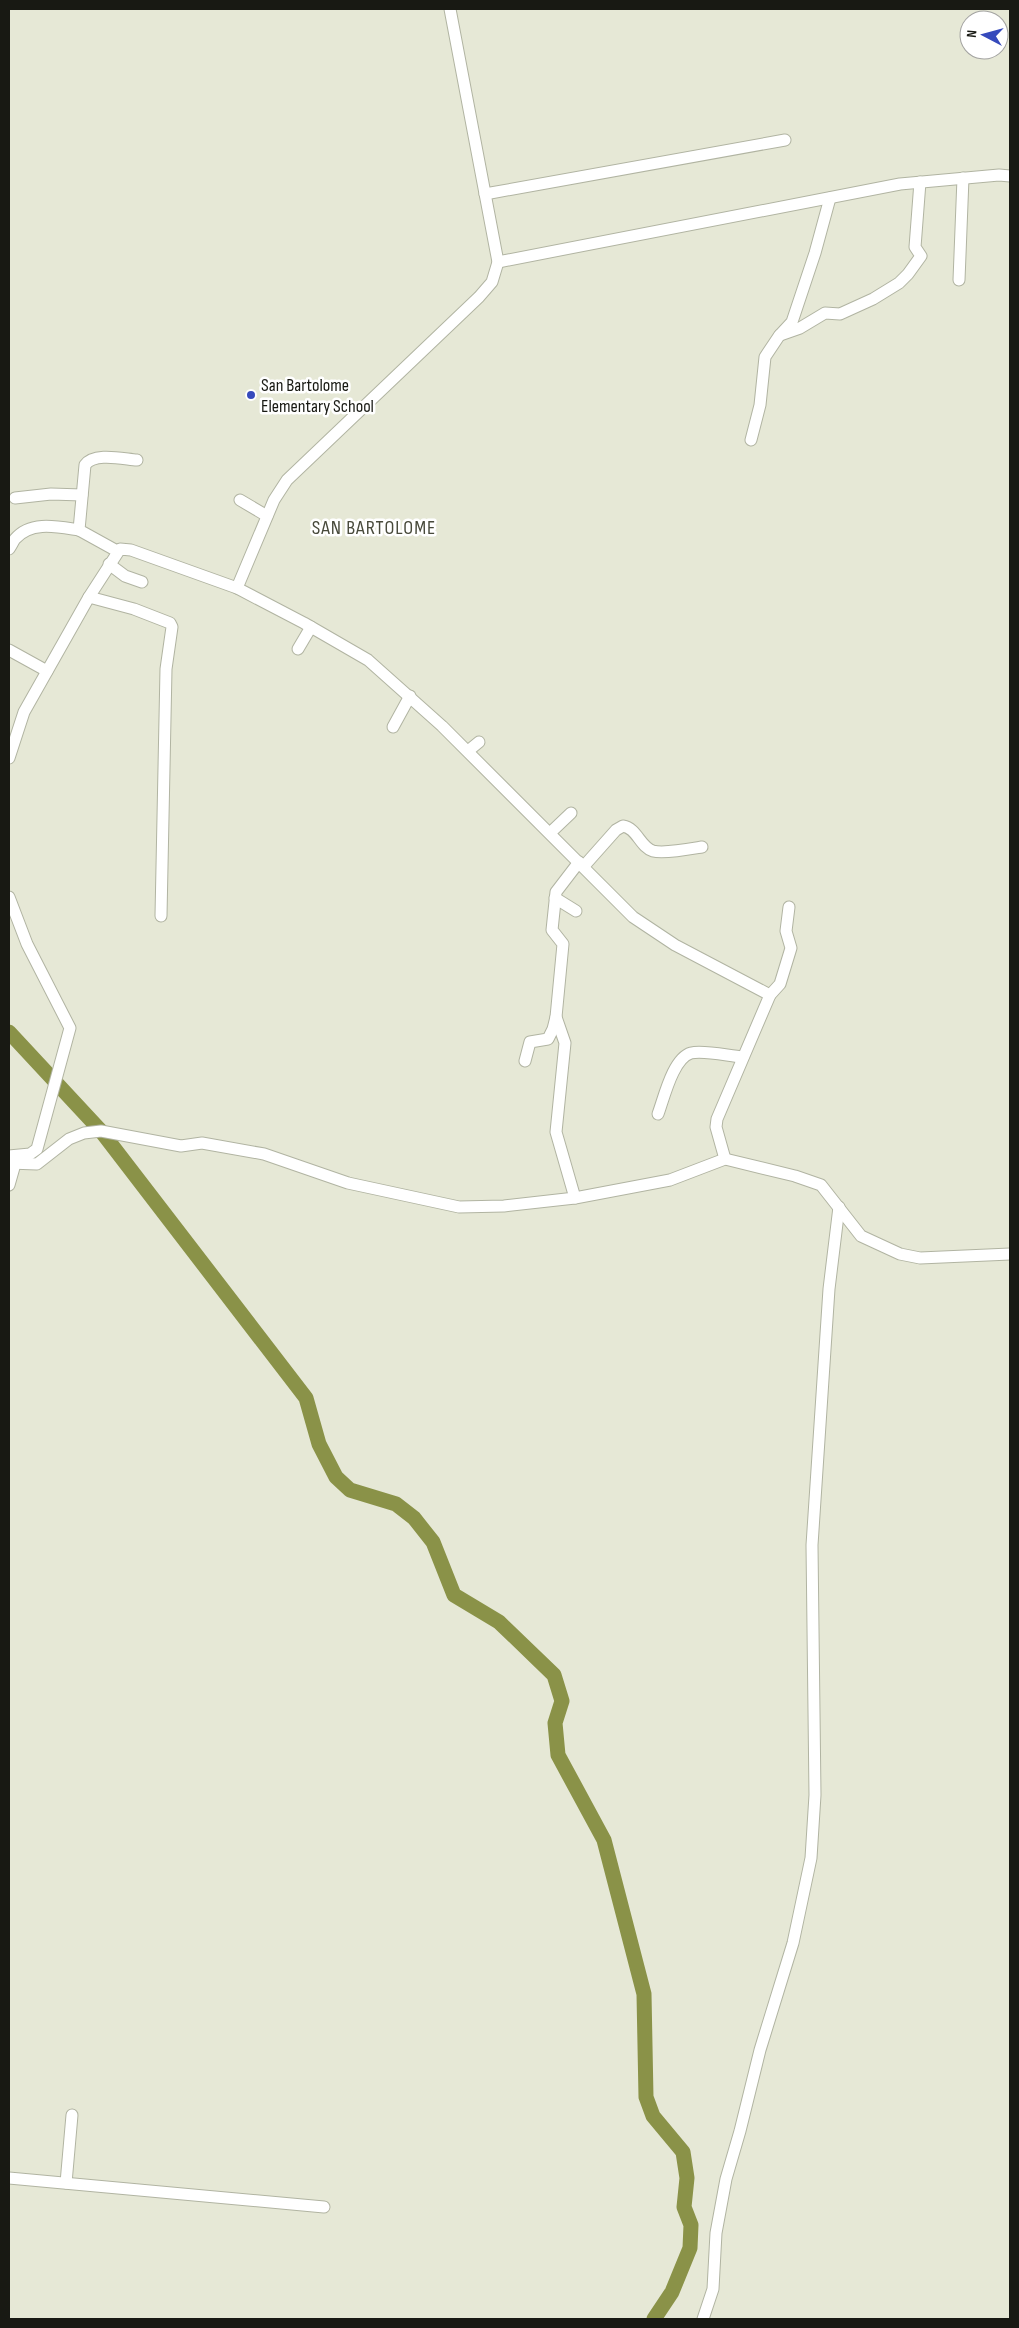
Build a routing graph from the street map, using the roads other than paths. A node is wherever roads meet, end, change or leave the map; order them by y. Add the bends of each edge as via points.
1 (450, 9) edge
2 (785, 140) dead end
3 (1010, 176) edge
4 (963, 178) junction
5 (920, 182) junction
6 (485, 194) junction
7 (830, 198) junction
8 (498, 262) junction
9 (959, 280) dead end
10 (779, 336) junction
11 (751, 440) dead end
12 (137, 460) dead end
13 (82, 495) junction
14 (15, 498) dead end
15 (240, 500) dead end
16 (267, 516) junction
17 (79, 530) junction
18 (9, 549) edge
19 (117, 551) junction
20 (110, 564) junction
21 (142, 582) dead end
22 (237, 588) junction
23 (89, 597) junction
24 (312, 627) junction
25 (298, 649) dead end
26 (9, 650) edge
27 (47, 671) junction
28 (410, 696) junction
29 (393, 727) dead end
30 (479, 742) dead end
31 (10, 750) edge
32 (468, 751) junction
33 (571, 813) dead end
34 (550, 833) junction
35 (702, 847) dead end
36 (582, 864) junction
37 (9, 897) edge
38 (555, 898) junction
39 (789, 907) dead end
40 (576, 912) dead end
41 (160, 916) dead end
42 (770, 995) junction
43 (556, 1017) junction
44 (743, 1057) junction
45 (525, 1061) dead end
46 (658, 1114) dead end
47 (725, 1159) junction
48 (11, 1161) edge
49 (9, 1185) edge
50 (576, 1198) junction
51 (839, 1207) junction
52 (1010, 1254) edge
53 (72, 2115) dead end
54 (9, 2178) edge
55 (66, 2183) junction
56 (324, 2207) dead end
57 (703, 2319) edge

1 - 6 street
2 - 6 street
3 - 4 street
4 - 5 street
4 - 9 street
5 - 7 street
5 - 10 street via 915,247 921,256 908,274 899,283 840,314 825,313
6 - 8 street
7 - 8 street
7 - 10 street via 792,322
8 - 16 street via 495,276 487,289 300,466 281,488
10 - 11 street via 765,357 760,406
12 - 13 street via 98,458 88,461
13 - 14 street
13 - 17 street
15 - 16 street
16 - 22 street
17 - 18 street via 42,526 16,538
17 - 19 street
19 - 20 street
19 - 22 street via 131,550
20 - 21 street via 125,576
20 - 23 street
22 - 24 street
23 - 27 street
23 - 41 street via 158,616 172,625 166,669
24 - 25 street
24 - 28 street via 368,660
26 - 27 street
27 - 31 street via 24,712
28 - 29 street
28 - 32 street
30 - 32 street
32 - 34 street
33 - 34 street
34 - 36 street
35 - 36 street via 653,851 623,826
36 - 38 street via 557,890
36 - 42 street via 633,917 675,945
37 - 48 street via 27,944 70,1025 37,1149
38 - 40 street
38 - 43 street via 552,932 563,944
39 - 42 street via 786,931 791,948 780,984
42 - 44 street
43 - 45 street via 548,1039 530,1042
43 - 50 street via 565,1041 556,1132
44 - 46 street via 694,1053 686,1056 676,1066
44 - 47 street via 717,1119 716,1127
47 - 50 street via 670,1180
47 - 51 street via 821,1185
48 - 49 street
48 - 50 street via 37,1164 68,1139 100,1131 181,1146 202,1143 264,1154 348,1182 459,1207
51 - 52 street via 861,1236 908,1257
51 - 57 street via 812,1544 816,1795 811,1858 793,1943 762,2042 728,2171 718,2223 711,2299
53 - 55 street
54 - 55 street
55 - 56 street

